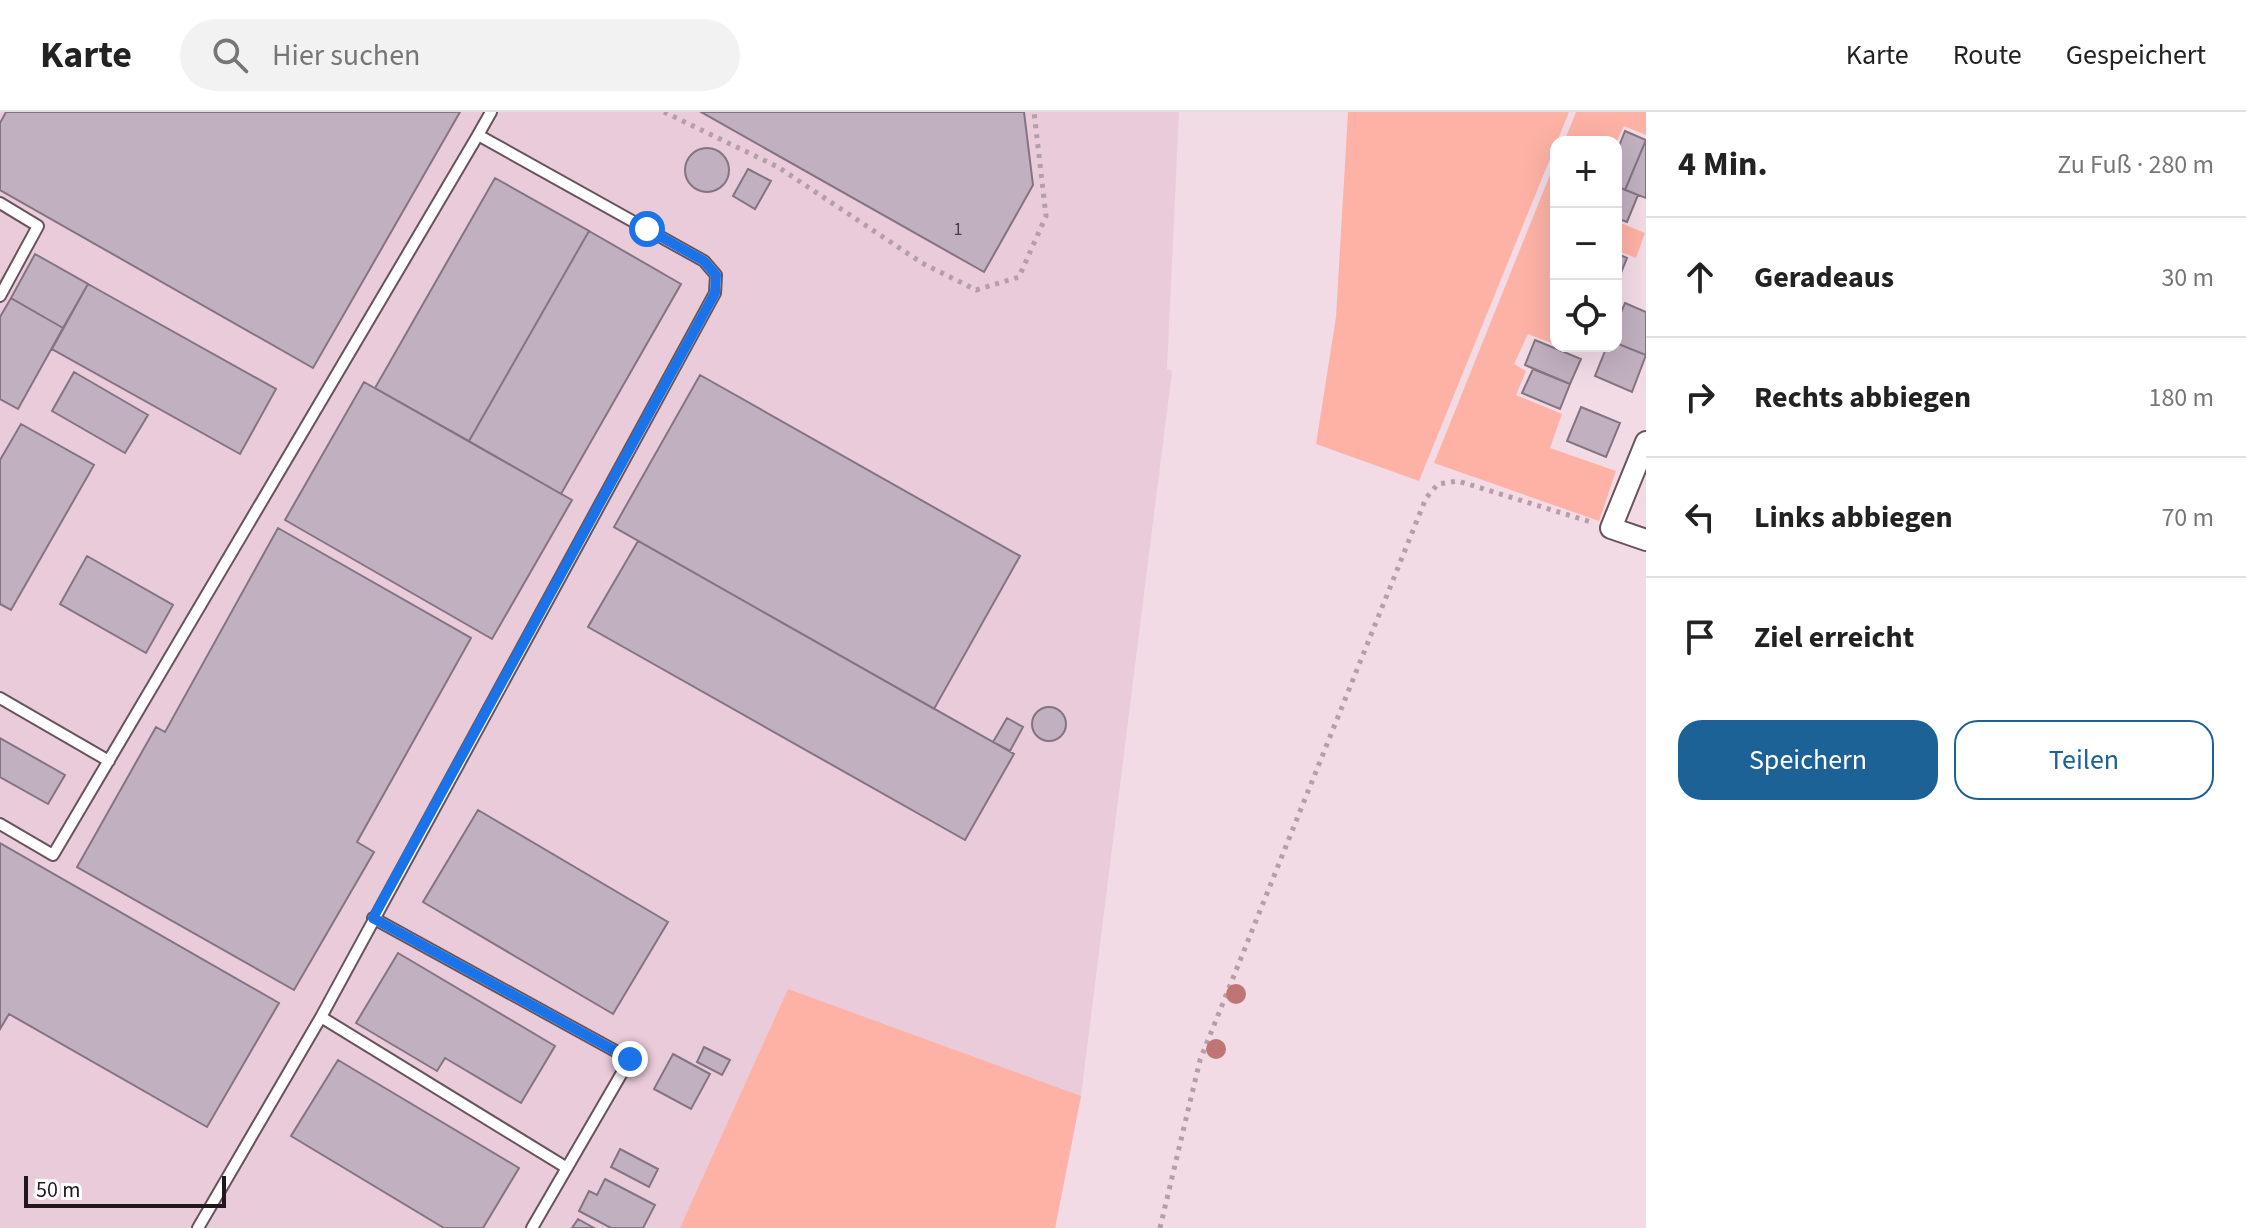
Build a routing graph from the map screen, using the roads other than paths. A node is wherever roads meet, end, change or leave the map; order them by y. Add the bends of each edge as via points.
1 (491, 112) edge
2 (478, 135) junction
3 (0, 203) edge
4 (0, 296) edge
5 (1646, 442) edge
6 (1646, 540) edge
7 (0, 698) edge
8 (109, 761) junction
9 (0, 824) edge
10 (373, 918) junction
11 (321, 1017) junction
12 (567, 1168) junction
13 (198, 1228) edge
14 (532, 1228) edge

1 - 2 lane
2 - 8 lane
2 - 10 lane via 704,261 716,275 715,293
3 - 4 lane via 38,226
5 - 6 street via 1611,528
7 - 8 lane
8 - 9 lane via 53,855
10 - 11 lane
10 - 12 lane via 630,1059
11 - 12 lane
11 - 13 lane
12 - 14 lane

